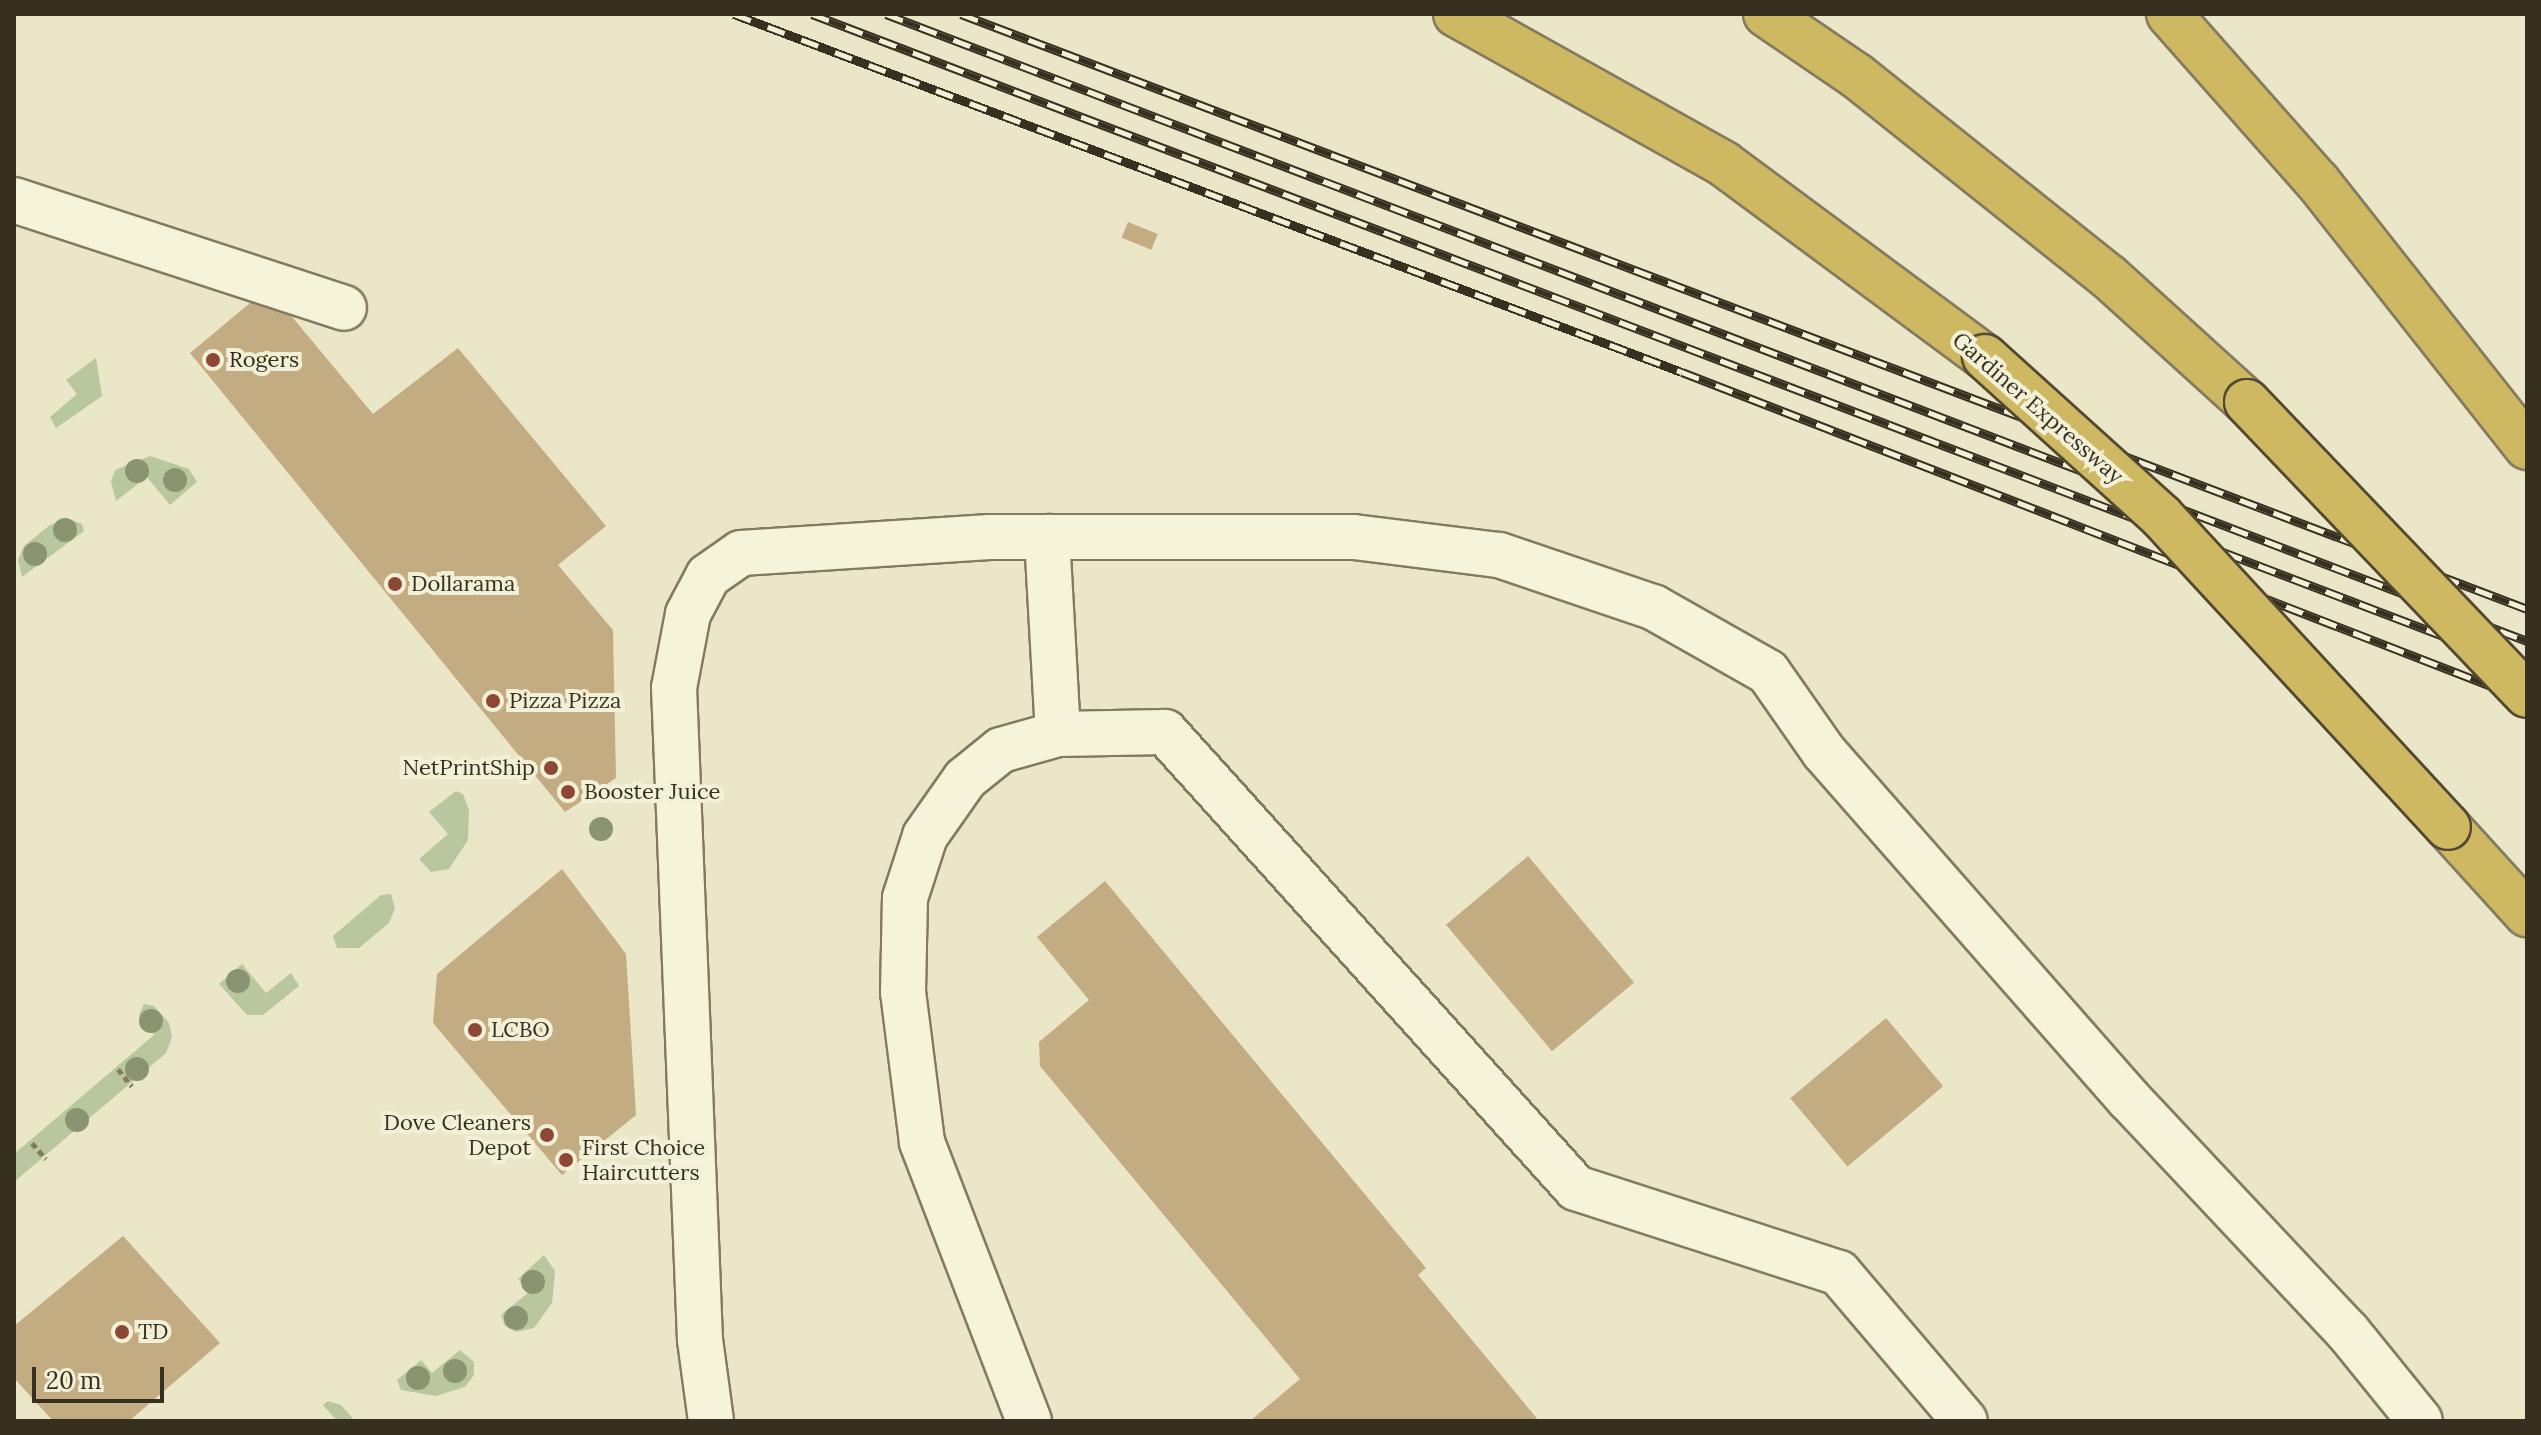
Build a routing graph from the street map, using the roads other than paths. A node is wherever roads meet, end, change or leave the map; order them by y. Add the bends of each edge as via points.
1 (1456, 14) edge
2 (1766, 14) edge
3 (2169, 14) edge
4 (14, 200) edge
5 (344, 308) dead end
6 (2527, 447) edge
7 (1047, 537) junction
8 (2527, 695) edge
9 (1058, 734) junction
10 (2527, 914) edge
11 (711, 1421) edge
12 (1029, 1421) edge
13 (1965, 1421) edge
14 (2420, 1421) edge

1 - 10 highway, Gardiner Expressway, bridge via 1724,164 1985,357 2161,516
2 - 8 highway, bridge via 1857,76 2109,277 2247,402
3 - 6 highway via 2317,181
4 - 5 lane
7 - 9 lane
7 - 11 lane via 741,553 708,576 688,614 674,688 700,1340
7 - 14 lane via 1354,537 1499,555 1653,607 1768,672 1824,752 2129,1099 2348,1332
9 - 12 lane via 1001,750 965,779 925,836 905,898 903,992 922,1142
9 - 13 lane via 1165,732 1576,1188 1839,1273

